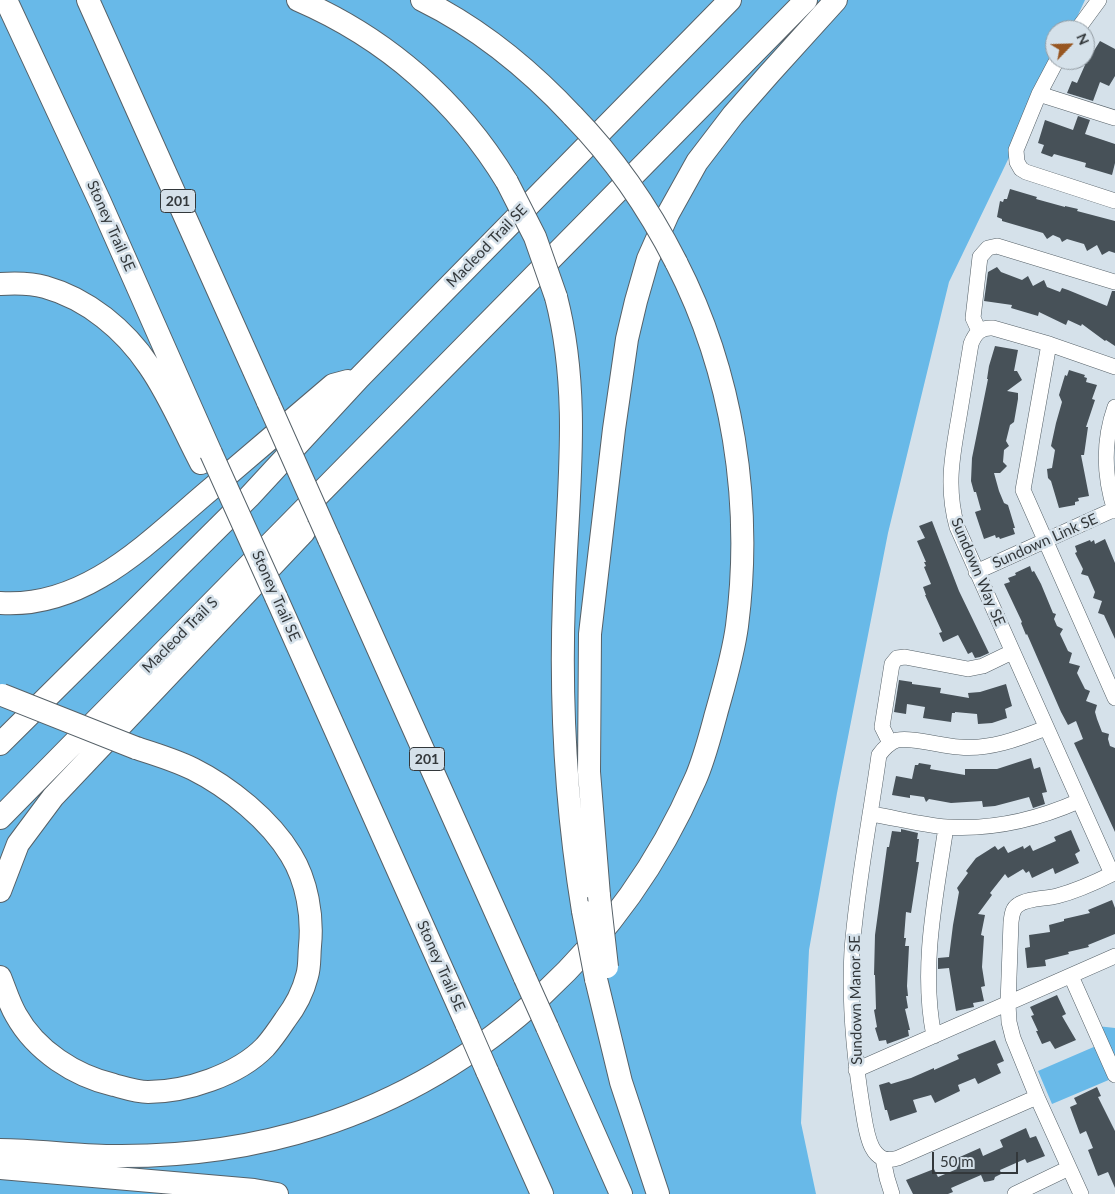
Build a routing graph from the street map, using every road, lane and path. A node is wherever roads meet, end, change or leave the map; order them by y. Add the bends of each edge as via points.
1 (88, 0) edge
2 (298, 0) edge
3 (422, 0) edge
4 (730, 0) edge
5 (806, 0) edge
6 (836, 0) edge
7 (1099, 0) edge
8 (7, 3) edge
9 (1084, 20) edge
10 (1052, 70) edge
11 (1039, 94) junction
12 (1115, 118) edge
13 (1115, 202) edge
14 (1115, 282) edge
15 (0, 284) edge
16 (979, 331) junction
17 (1049, 344) junction
18 (1115, 367) edge
19 (359, 378) junction
20 (1115, 407) edge
21 (361, 453) junction
22 (206, 458) junction
23 (1115, 510) edge
24 (1045, 542) junction
25 (976, 572) junction
26 (0, 603) edge
27 (1012, 652) junction
28 (1, 695) edge
29 (1115, 698) edge
30 (1046, 728) junction
31 (890, 743) junction
32 (0, 744) edge
33 (1079, 801) junction
34 (871, 814) junction
35 (0, 818) edge
36 (946, 827) junction
37 (1113, 874) edge
38 (0, 891) edge
39 (591, 903) junction
40 (1115, 956) edge
41 (1071, 976) junction
42 (0, 977) edge
43 (1008, 1004) junction
44 (934, 1036) junction
45 (856, 1070) junction
46 (1115, 1075) edge
47 (1037, 1097) junction
48 (0, 1150) edge
49 (884, 1159) junction
50 (0, 1168) edge
51 (1070, 1168) junction
52 (277, 1194) edge
53 (542, 1194) edge
54 (621, 1194) edge
55 (658, 1194) edge
56 (892, 1194) edge
57 (1015, 1194) edge
58 (1081, 1194) edge

1 - 54 highway, 201, bridge
2 - 39 highway, bridge via 370,38 422,79 469,128 493,159 533,232 556,297 566,340 571,391 563,692 569,800
3 - 48 highway, bridge via 510,58 591,134 656,224 707,331 726,397 737,465 742,506 742,556 737,626 730,666 696,778 642,879 572,967 498,1032 459,1060 395,1095 316,1127 198,1152 113,1156
4 - 19 highway, Macleod Trail SE
5 - 21 highway
6 - 39 highway via 769,74 697,162 648,259 636,301 627,339 613,438 590,634
7 - 9 street
8 - 22 highway, Stoney Trail SE via 100,202
10 - 11 street
11 - 12 street
11 - 13 street via 1016,150 1021,169
14 - 16 street via 997,246 988,248 980,257 973,318
15 - 22 highway via 44,287 72,297 115,326 155,375
16 - 17 street via 993,328
16 - 25 street, Sundown Way SE via 971,344 950,486 957,527
17 - 18 street
17 - 24 street via 1023,490
19 - 26 highway via 333,385 163,532 96,580 56,597 19,605
19 - 32 highway, Macleod Trail SE via 249,496
20 - 23 street via 1109,431 1106,478
21 - 35 highway, Macleod Trail S
21 - 38 highway via 338,492 296,541 48,803 18,844
22 - 53 highway, Stoney Trail SE, bridge via 263,568
23 - 24 street, Sundown Link SE
24 - 25 street, Sundown Link SE
24 - 29 street
25 - 27 street, Sundown Way SE
27 - 30 street, Sundown Way SE
27 - 31 street via 983,666 968,669 897,658 892,664 882,727
28 - 42 highway, bridge via 193,769 248,806 264,820 292,856 303,880 312,929 308,975 300,995 264,1048 246,1062 210,1081 190,1087 146,1092 97,1081 68,1067 31,1037 16,1014
30 - 31 street via 1018,739 980,746 961,747 904,739
30 - 33 street, Sundown Way SE
31 - 34 street, Sundown Manor SE via 879,755
33 - 36 street via 1023,822
33 - 37 street, Sundown Way SE
34 - 36 street
34 - 45 street, Sundown Manor SE via 859,882 852,952
36 - 44 street via 931,935 930,1015
37 - 43 street via 1058,896 1026,901 1013,910
39 - 55 highway, bridge via 602,973 638,1137
40 - 41 street
41 - 43 street
41 - 46 street
43 - 44 street
43 - 47 street via 1013,1038
44 - 45 street
45 - 49 street, Sundown Manor SE via 872,1150
47 - 49 street via 894,1160
47 - 51 street
49 - 56 street
50 - 52 highway
51 - 57 street
51 - 58 street

